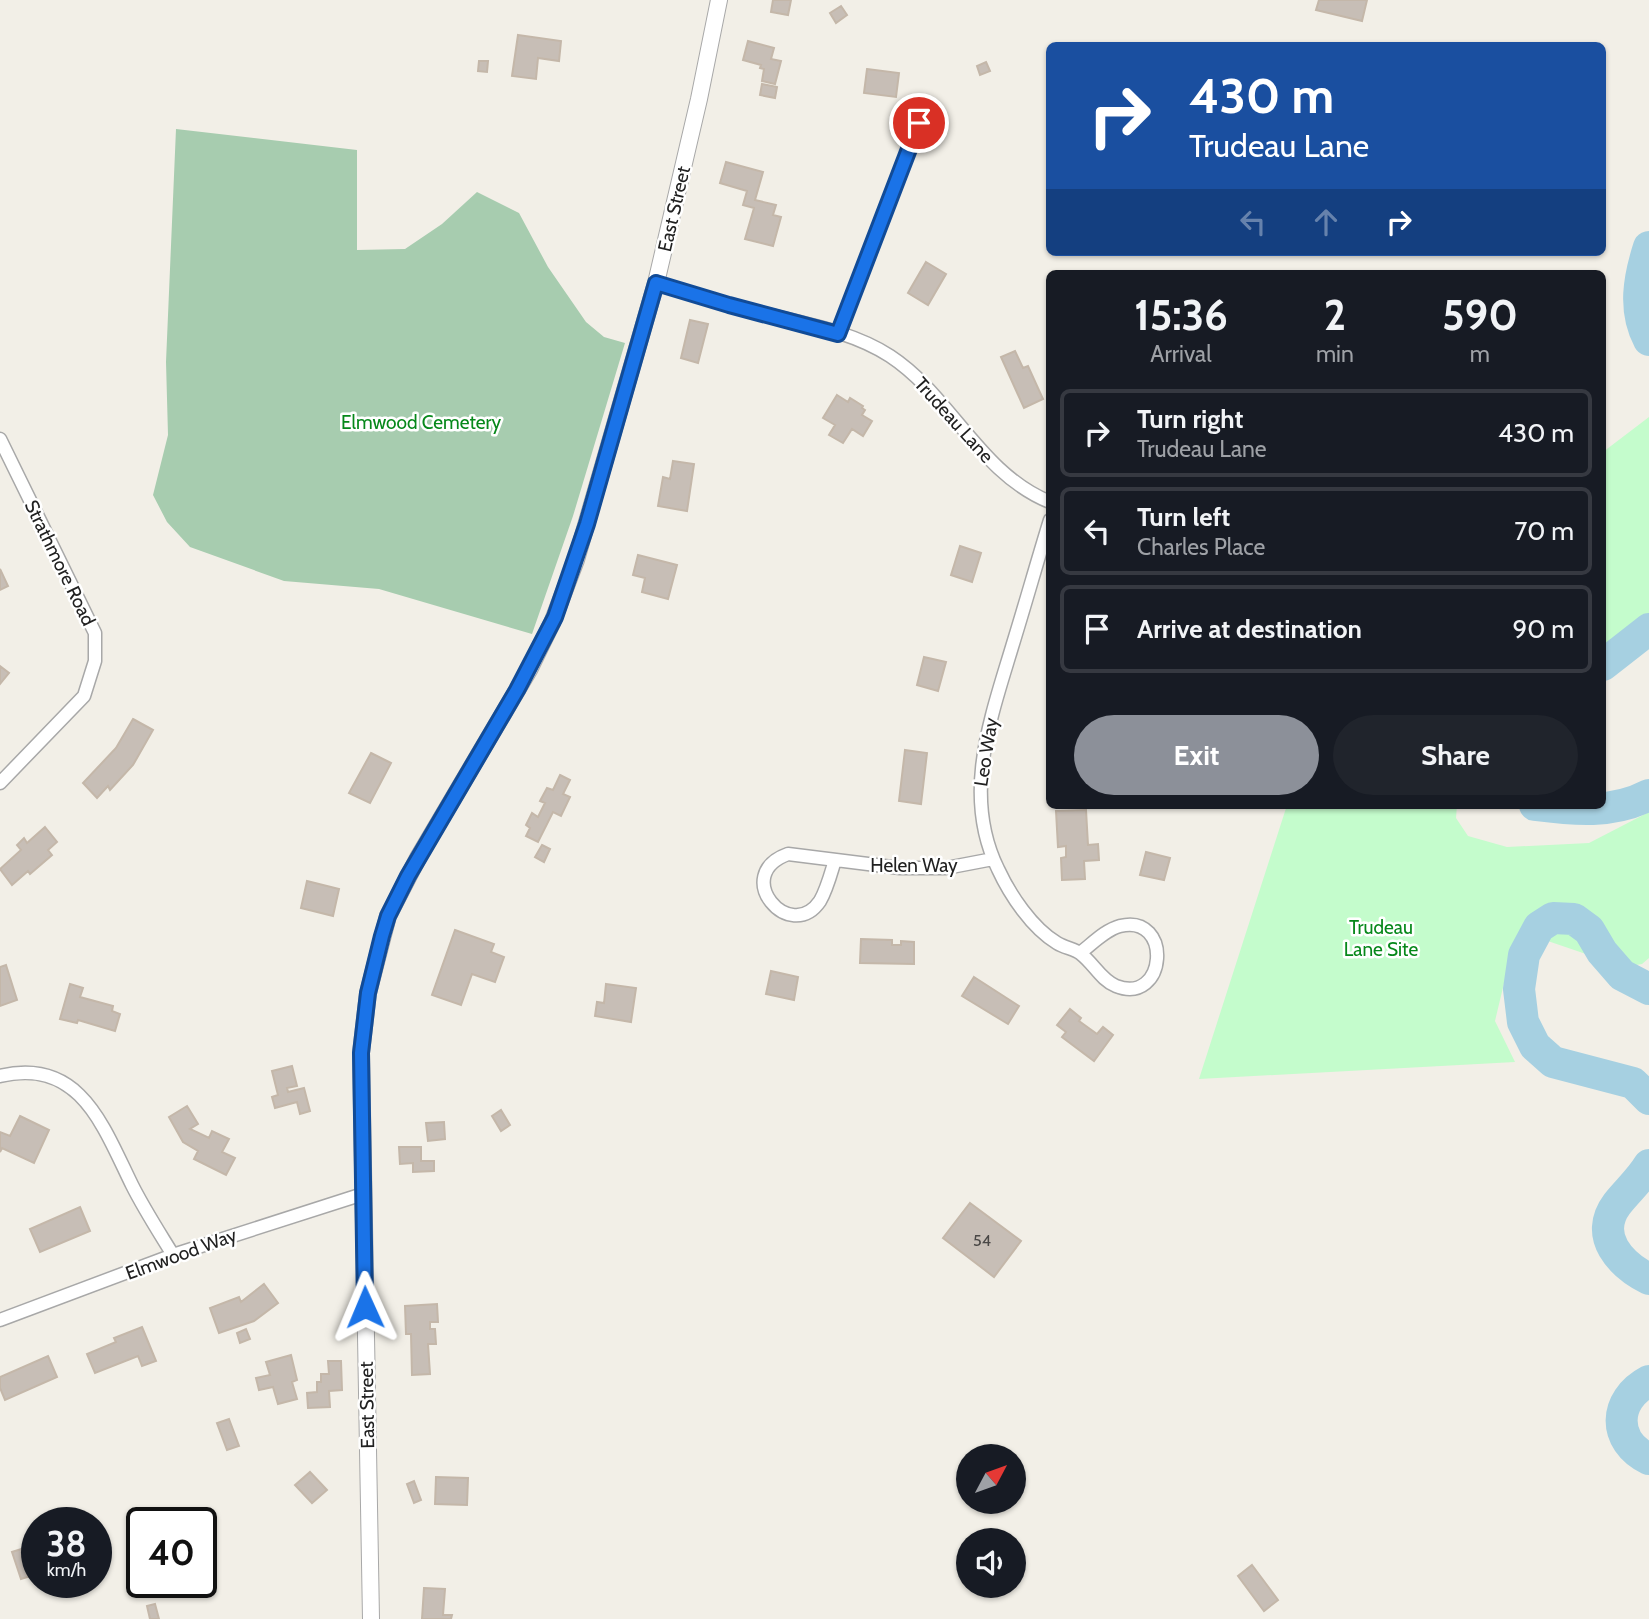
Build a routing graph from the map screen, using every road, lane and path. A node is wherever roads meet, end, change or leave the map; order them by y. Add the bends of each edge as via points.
1 (719, 0) edge
2 (919, 123) dead end
3 (656, 283) junction
4 (838, 334) junction
5 (0, 439) edge
6 (1046, 500) edge
7 (1046, 533) edge
8 (0, 783) edge
9 (993, 859) junction
10 (835, 860) junction
11 (1080, 953) junction
12 (0, 1076) edge
13 (363, 1194) junction
14 (173, 1255) junction
15 (0, 1320) edge
16 (371, 1619) edge

1 - 3 street, East Street
2 - 4 street
3 - 4 street, Trudeau Lane
3 - 13 street, East Street via 584,536 555,617 408,876 382,934 362,1029
4 - 6 street, Trudeau Lane via 888,355 911,372 998,469
5 - 8 street, Strathmore Road via 95,633 85,696
7 - 9 street, Leo Way via 984,750 979,792
9 - 10 street, Helen Way via 927,869
9 - 11 street, Leo Way via 1011,893 1039,927
10 - 10 street, Helen Way via 819,902 806,913 781,912 766,896 766,873 781,857 795,854
11 - 11 street, Leo Way via 1107,981 1123,988 1147,982 1157,968 1156,943 1127,925 1109,931
12 - 14 street via 47,1075 84,1099
13 - 14 street, Elmwood Way
13 - 16 street, East Street
14 - 15 street, Elmwood Way

